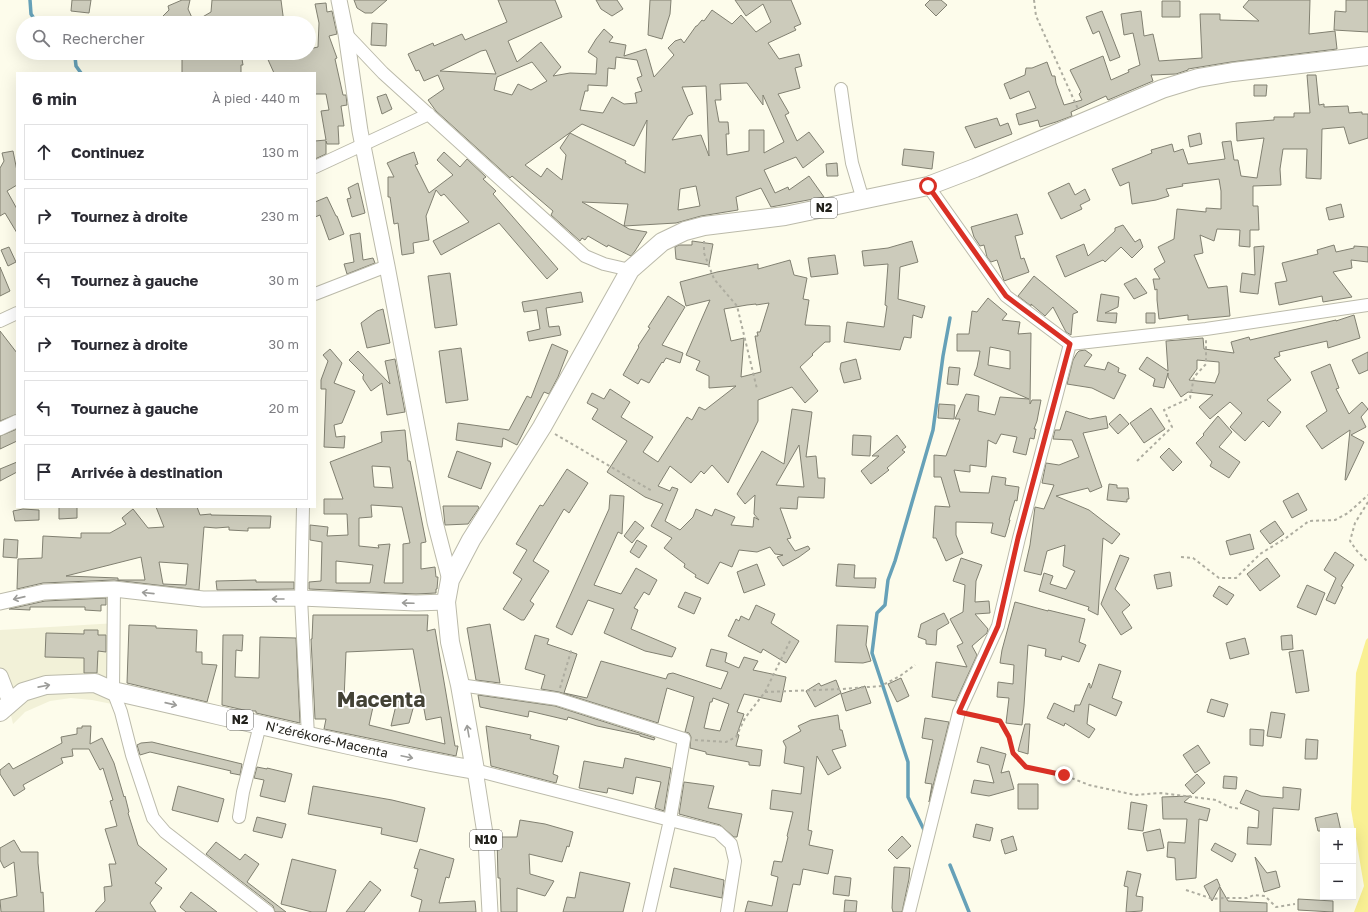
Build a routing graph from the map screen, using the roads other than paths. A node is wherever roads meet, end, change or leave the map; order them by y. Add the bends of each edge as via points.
1 (338, 0) edge
2 (346, 34) junction
3 (1368, 56) edge
4 (842, 89) dead end
5 (429, 114) junction
6 (364, 144) junction
7 (316, 167) edge
8 (928, 186) junction
9 (863, 200) junction
10 (387, 266) junction
11 (630, 270) junction
12 (316, 294) edge
13 (1368, 305) edge
14 (16, 313) edge
15 (0, 321) edge
16 (1070, 344) junction
17 (16, 421) edge
18 (0, 429) edge
19 (303, 508) edge
20 (450, 580) junction
21 (114, 590) junction
22 (301, 598) junction
23 (0, 602) edge
24 (446, 602) junction
25 (0, 676) edge
26 (460, 685) junction
27 (114, 691) junction
28 (5, 707) edge
29 (260, 724) junction
30 (308, 736) junction
31 (475, 770) junction
32 (239, 817) dead end
33 (670, 820) junction
34 (268, 912) edge
35 (490, 912) edge
36 (649, 912) edge
37 (726, 912) edge
38 (909, 912) edge

1 - 2 main road
2 - 5 street via 383,73
2 - 6 main road
3 - 8 highway, N2 via 1198,78 1162,89
4 - 9 street via 852,163
5 - 6 street
5 - 11 street via 585,256
6 - 7 street
6 - 10 main road
8 - 9 highway, N2
8 - 16 street via 1006,296
9 - 11 highway, N2 via 785,216 704,226 685,231 662,242
10 - 12 street
10 - 20 main road via 435,522
11 - 20 highway, N2 via 542,427 470,540
13 - 16 street via 1206,329
14 - 15 street
16 - 38 street via 1018,538 998,626 959,712
17 - 18 street
19 - 22 street
20 - 24 highway, N2
22 -> 21 main road via 203,599
21 -> 23 main road via 44,592
21 - 27 street
24 -> 22 main road
22 - 30 street
24 - 26 highway, N2 via 450,642
25 - 28 main road
31 -> 26 highway, N2
26 - 33 street via 557,699 684,739
28 -> 27 highway, N'zérékoré-Macenta / N2 via 23,692 46,685 95,682
27 -> 29 highway, N'zérékoré-Macenta / N2
27 - 34 street via 153,818 165,832
29 - 30 highway, N'zérékoré-Macenta / N2
29 - 32 street
30 -> 31 highway, N'zérékoré-Macenta / N2
31 - 33 street
31 - 35 main road, N10 via 486,840
33 - 36 street
33 - 37 street via 718,832 731,844 735,861

